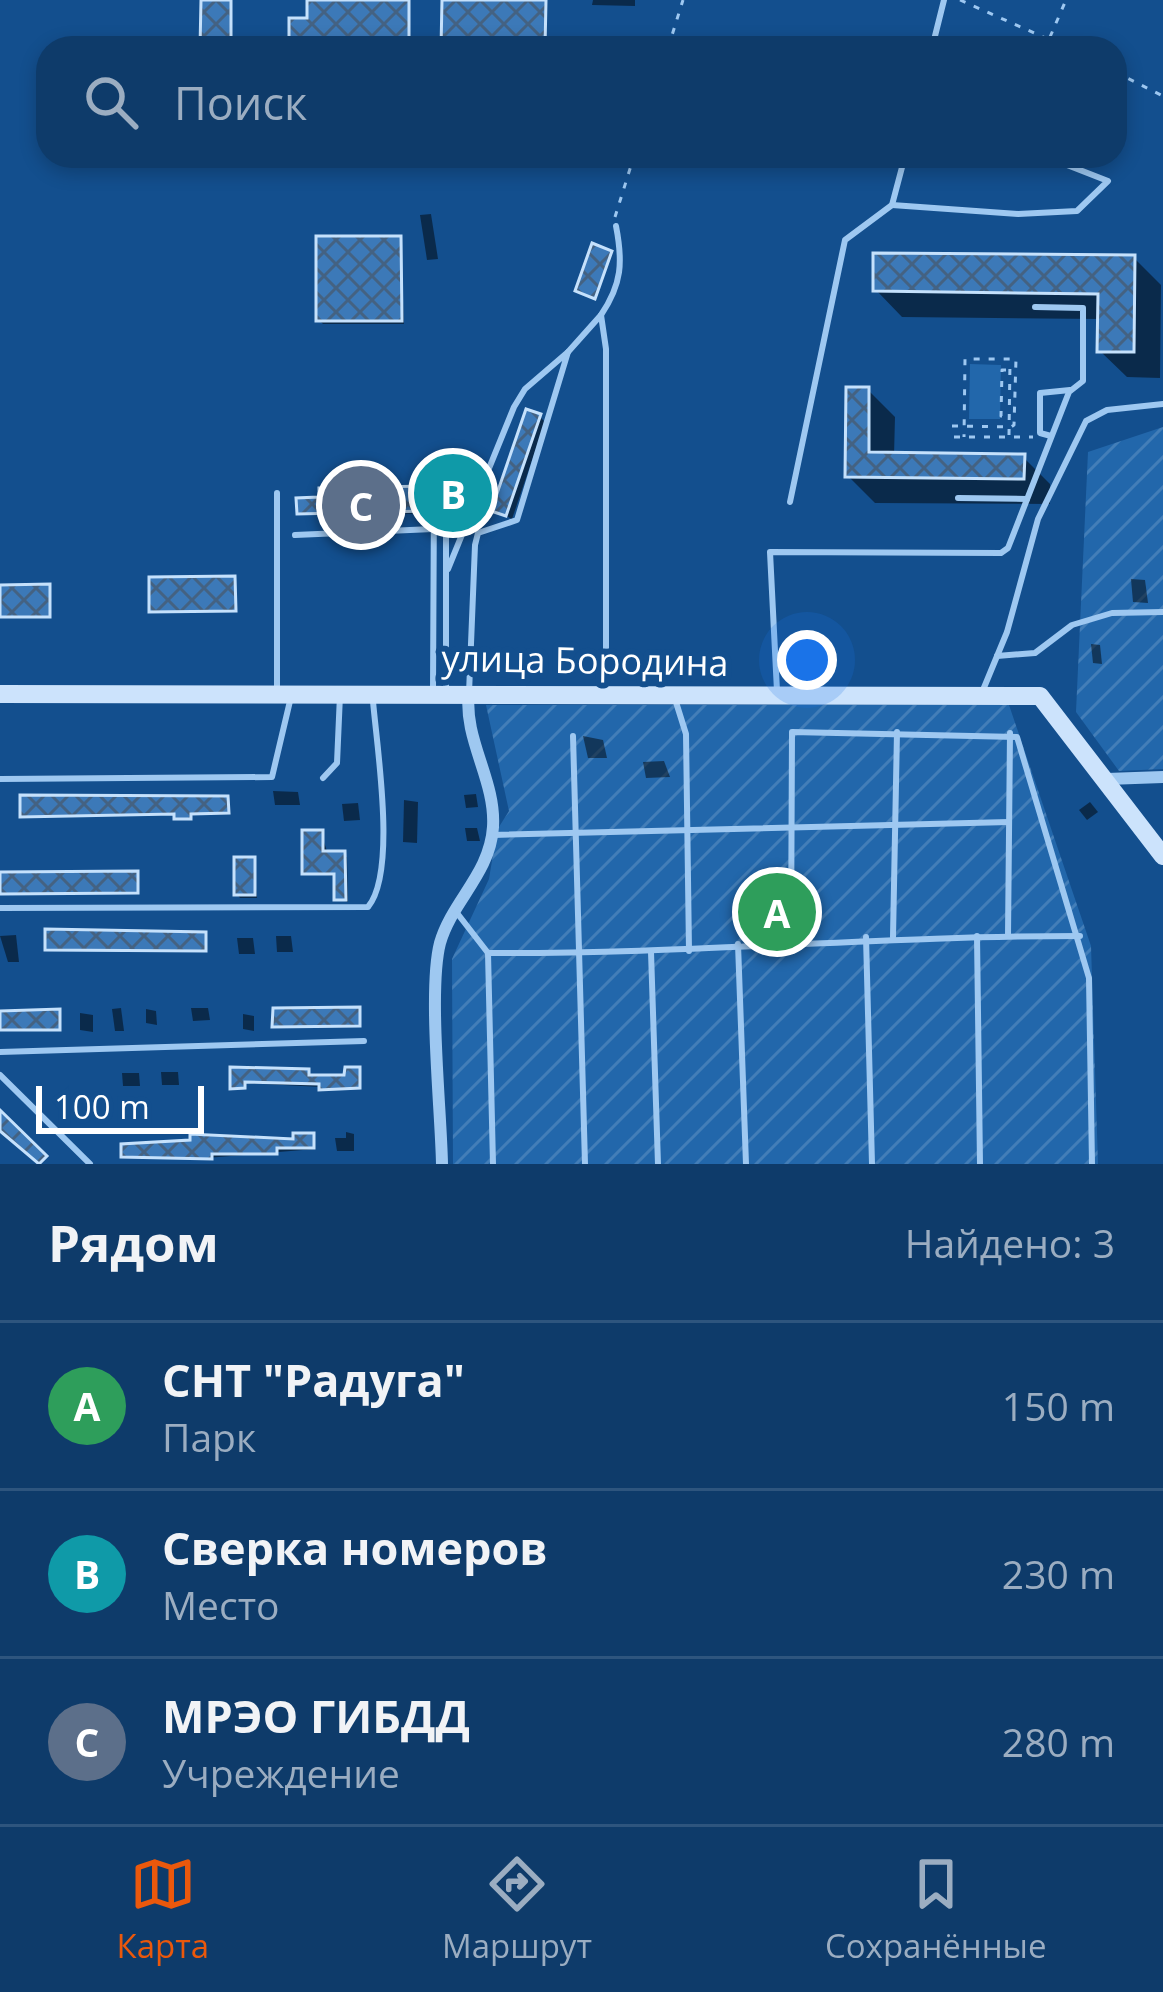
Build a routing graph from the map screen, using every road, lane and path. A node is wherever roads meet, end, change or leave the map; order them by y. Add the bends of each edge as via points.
1 (683, 0) edge
2 (944, 0) edge
3 (960, 0) edge
4 (1066, 0) edge
5 (672, 36) edge
6 (935, 36) edge
7 (1044, 36) edge
8 (1050, 36) edge
9 (1127, 78) edge
10 (1163, 96) edge
11 (630, 168) edge
12 (904, 168) edge
13 (1075, 168) edge
14 (892, 205) junction
15 (616, 226) joint
16 (1035, 307) dead end
17 (601, 315) junction
18 (568, 352) junction
19 (1010, 359) junction
20 (1070, 390) junction
21 (1163, 404) edge
22 (952, 426) dead end
23 (964, 426) junction
24 (1009, 427) junction
25 (1041, 435) junction
26 (1052, 436) junction
27 (954, 437) dead end
28 (964, 437) junction
29 (1009, 438) junction
30 (446, 487) junction
31 (277, 493) dead end
32 (958, 498) dead end
33 (1027, 499) junction
34 (790, 502) dead end
35 (433, 530) junction
36 (295, 535) dead end
37 (448, 538) junction
38 (448, 569) junction
39 (1163, 612) edge
40 (997, 656) junction
41 (285, 692) junction
42 (340, 692) junction
43 (372, 692) junction
44 (439, 692) junction
45 (981, 693) junction
46 (0, 694) edge
47 (469, 694) junction
48 (606, 694) junction
49 (778, 694) junction
50 (674, 695) junction
51 (897, 732) junction
52 (1010, 733) junction
53 (573, 736) dead end
54 (1163, 777) edge
55 (323, 778) dead end
56 (1107, 778) junction
57 (0, 779) edge
58 (1009, 822) junction
59 (791, 825) junction
60 (893, 825) junction
61 (688, 829) junction
62 (574, 834) junction
63 (493, 835) junction
64 (1163, 856) edge
65 (0, 908) edge
66 (457, 913) junction
67 (977, 936) junction
68 (1007, 936) junction
69 (1080, 936) junction
70 (866, 937) junction
71 (893, 937) junction
72 (791, 943) junction
73 (738, 944) junction
74 (652, 951) junction
75 (689, 951) junction
76 (488, 953) junction
77 (577, 953) junction
78 (364, 1041) dead end
79 (0, 1052) edge
80 (0, 1075) edge
81 (80, 1156) junction
82 (72, 1164) edge
83 (90, 1164) edge
84 (442, 1164) edge
85 (493, 1164) edge
86 (585, 1164) edge
87 (658, 1164) edge
88 (746, 1164) edge
89 (872, 1164) edge
90 (980, 1164) edge
91 (1092, 1164) edge

1 - 5 path
2 - 6 lane
3 - 7 path
4 - 8 path
9 - 10 path
11 - 15 path
12 - 14 lane
13 - 14 lane via 1108,181 1077,211
14 - 34 lane via 845,240
15 - 17 lane via 623,262
16 - 20 lane via 1083,308 1083,381
17 - 18 lane
17 - 48 lane
18 - 38 lane via 514,407
18 - 47 lane via 518,520 478,533
19 - 23 path via 965,359
19 - 24 path via 1016,380
19 - 24 path via 1010,370 1002,370 1001,416 1009,416
20 - 25 lane via 1041,391
20 - 26 lane
21 - 40 lane via 1107,410 1086,421 1038,519
22 - 23 path
23 - 24 path
23 - 28 path
24 - 29 path
25 - 26 lane
25 - 29 path
26 - 33 lane
27 - 28 path
28 - 29 path
30 - 35 lane via 434,490
30 - 37 lane
30 - 37 lane via 453,465 469,465
31 - 41 lane
32 - 33 lane
33 - 49 lane via 1001,553 770,552
35 - 36 lane
35 - 44 lane
37 - 38 lane
38 - 44 lane
39 - 40 lane via 1112,613 1072,625 1035,652
40 - 45 lane
41 - 42 main road, улица Бородина
41 - 46 main road, улица Бородина
41 - 57 lane via 272,777
42 - 43 main road, улица Бородина
42 - 55 lane via 338,764
43 - 44 main road, улица Бородина
43 - 65 lane via 380,893 368,907
44 - 47 main road, улица Бородина
45 - 49 main road, улица Бородина
45 - 56 main road, улица Бородина via 1040,696
47 - 48 main road, улица Бородина
47 - 63 street via 466,713 494,800
48 - 50 main road, улица Бородина
49 - 50 main road, улица Бородина
50 - 61 lane via 686,734
51 - 52 lane
51 - 59 lane via 791,732
51 - 60 lane
52 - 58 lane
52 - 69 lane via 1035,784
53 - 62 lane
54 - 56 street
56 - 64 main road, улица Бородина
58 - 60 lane
58 - 68 lane
59 - 60 lane
59 - 61 lane
59 - 72 lane
60 - 71 lane
61 - 62 lane
61 - 75 lane
62 - 63 lane
62 - 77 lane
63 - 66 street
66 - 76 lane
66 - 84 street via 440,942 438,975
67 - 68 lane
67 - 71 lane
67 - 90 lane
68 - 69 lane
69 - 91 lane via 1093,1035
70 - 71 lane
70 - 72 lane
70 - 89 lane
72 - 73 lane
73 - 75 lane
73 - 88 lane
74 - 75 lane
74 - 77 lane
74 - 87 lane
76 - 77 lane
76 - 85 lane
77 - 86 lane
78 - 79 lane
80 - 81 lane
81 - 82 lane
81 - 83 lane

